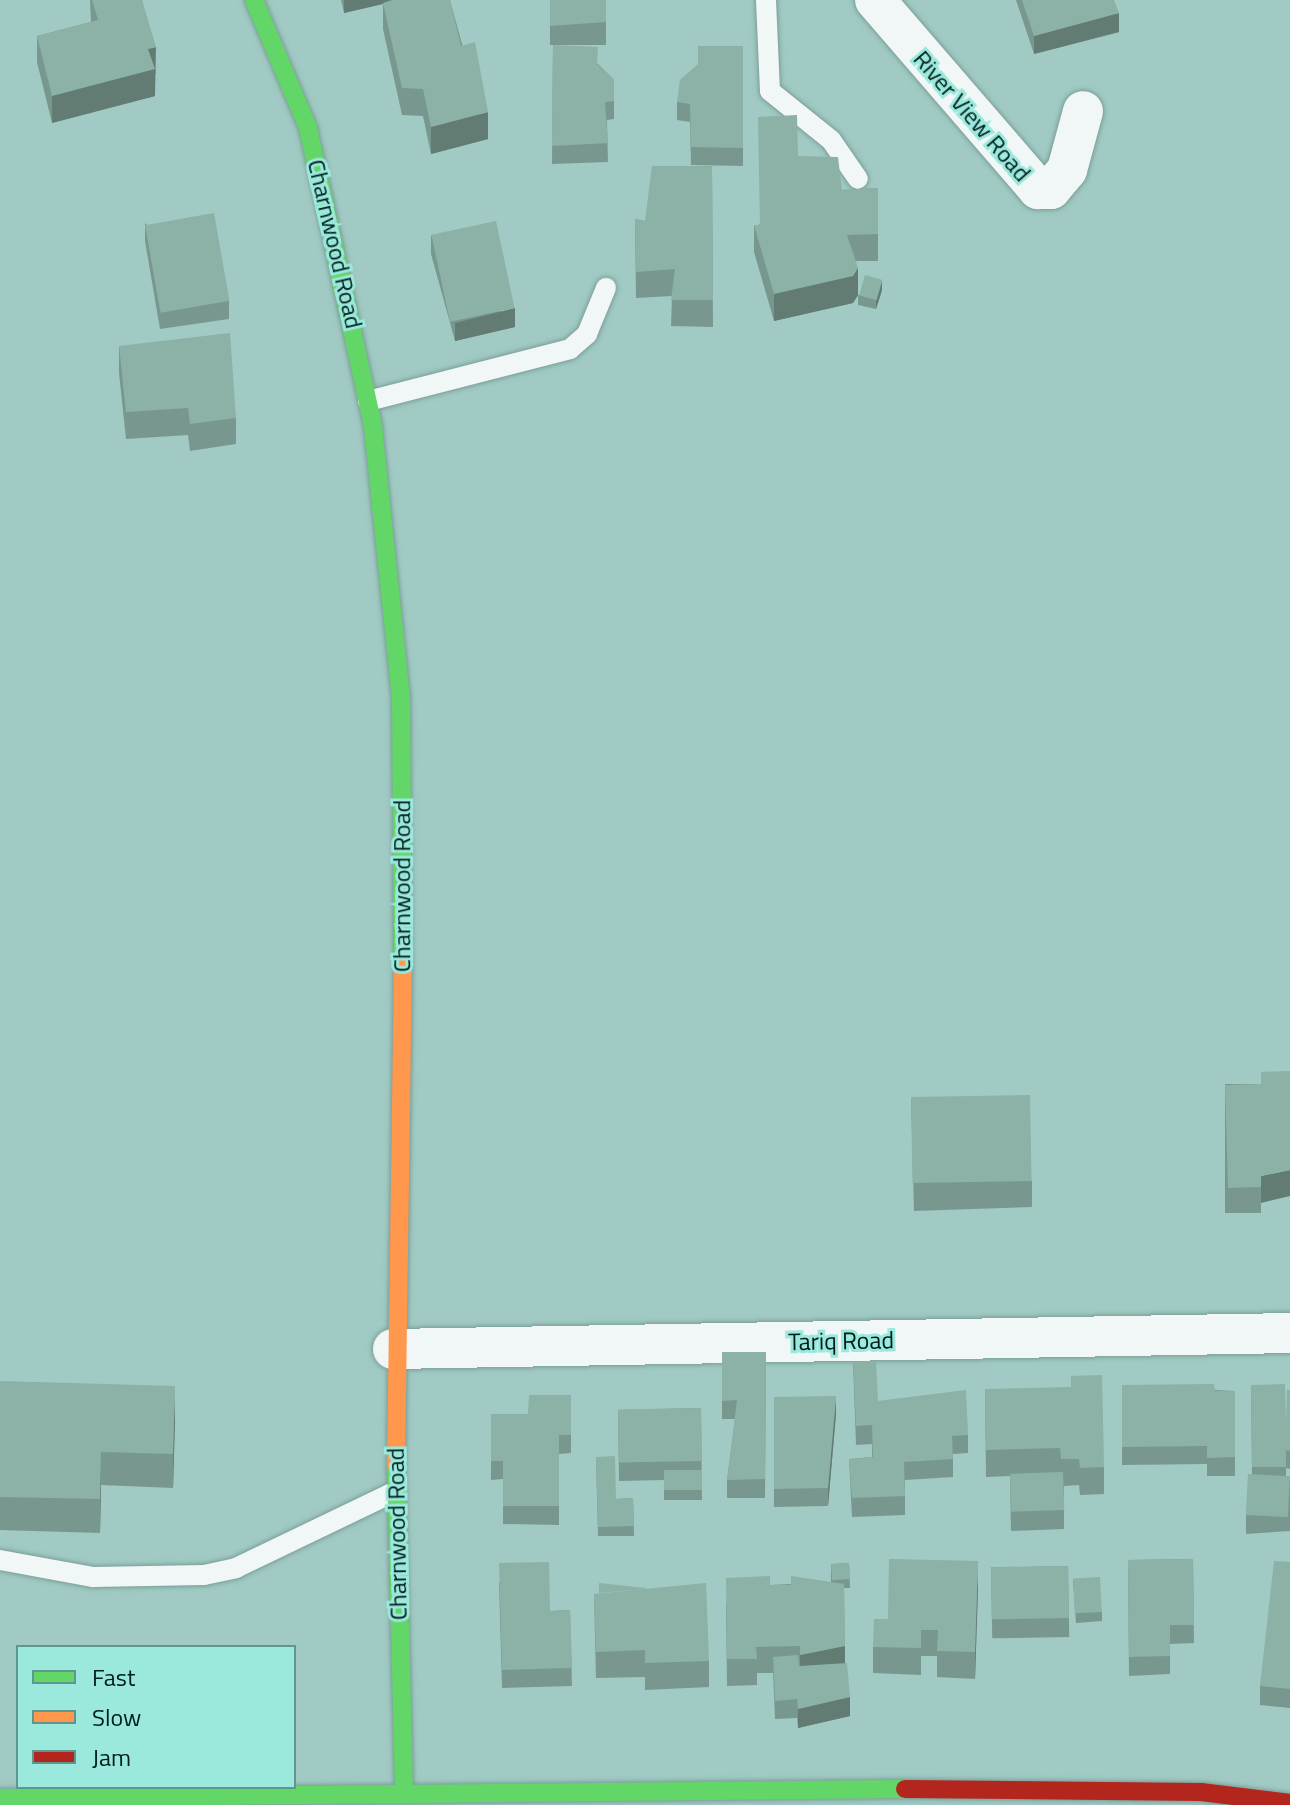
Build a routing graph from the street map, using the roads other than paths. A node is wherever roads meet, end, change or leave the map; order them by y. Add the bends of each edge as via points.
1 (254, 0) edge
2 (766, 0) edge
3 (875, 0) edge
4 (1083, 111) dead end
5 (858, 179) dead end
6 (606, 288) dead end
7 (368, 401) junction
8 (1290, 1333) edge
9 (393, 1349) junction
10 (396, 1491) junction
11 (0, 1560) edge
12 (404, 1792) junction
13 (0, 1798) edge
14 (546, 1798) edge
15 (772, 1800) edge
16 (1290, 1803) edge

1 - 7 street, Charnwood Road via 308,128
2 - 5 lane via 770,91 831,140
3 - 4 street, River View Road via 1038,189 1060,182
6 - 7 lane via 587,334 570,349
7 - 9 street, Charnwood Road via 401,696 405,890
8 - 9 street, Tariq Road
9 - 10 street, Charnwood Road
10 - 11 lane via 236,1568 204,1575 93,1577
10 - 12 street, Charnwood Road
12 - 13 street
12 - 14 street
14 - 15 street
15 - 16 street via 973,1788 1201,1792

